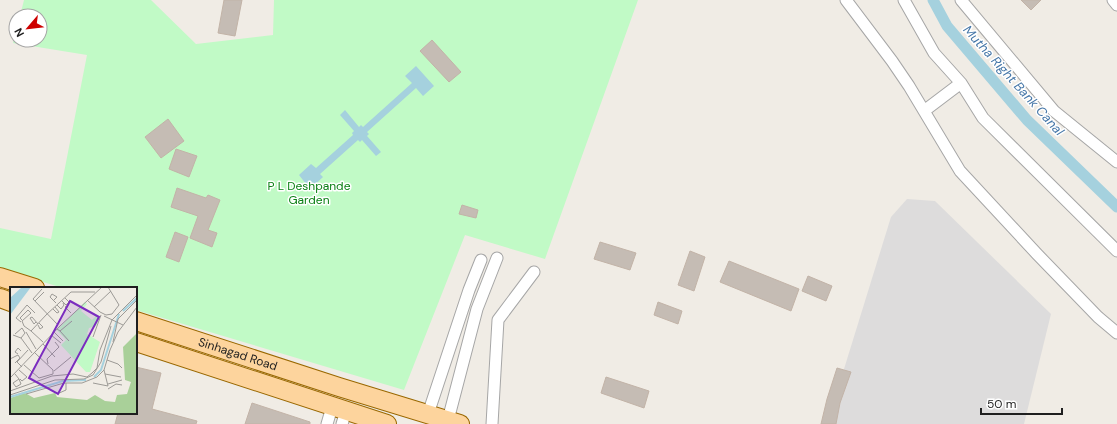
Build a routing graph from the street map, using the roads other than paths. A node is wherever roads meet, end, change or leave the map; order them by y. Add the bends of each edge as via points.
1 (846, 0) edge
2 (904, 0) edge
3 (961, 0) edge
4 (1113, 0) edge
5 (1117, 5) edge
6 (961, 83) junction
7 (924, 111) junction
8 (1117, 162) edge
9 (1117, 251) edge
10 (497, 258) dead end
11 (481, 260) dead end
12 (534, 272) dead end
13 (0, 276) edge
14 (32, 287) edge
15 (0, 298) edge
16 (10, 302) edge
17 (137, 321) edge
18 (1117, 333) edge
19 (137, 342) edge
20 (346, 389) junction
21 (340, 414) edge
22 (428, 414) junction
23 (454, 422) edge
24 (327, 424) edge
25 (387, 424) edge
26 (492, 424) edge

1 - 7 street via 892,61
2 - 6 street via 934,53
3 - 8 street via 1054,111
4 - 5 street
6 - 7 street
6 - 9 street via 983,118
7 - 18 street via 956,165 969,181 1092,311
10 - 23 street via 477,310
11 - 22 street
12 - 26 street via 498,320
13 - 14 main road
15 - 16 main road
17 - 20 main road, Sinhagad Road
19 - 21 main road, Sinhagad Road
20 - 21 main road
20 - 22 main road, Sinhagad Road
21 - 24 street
21 - 25 main road, Sinhagad Road
22 - 23 main road, Sinhagad Road

